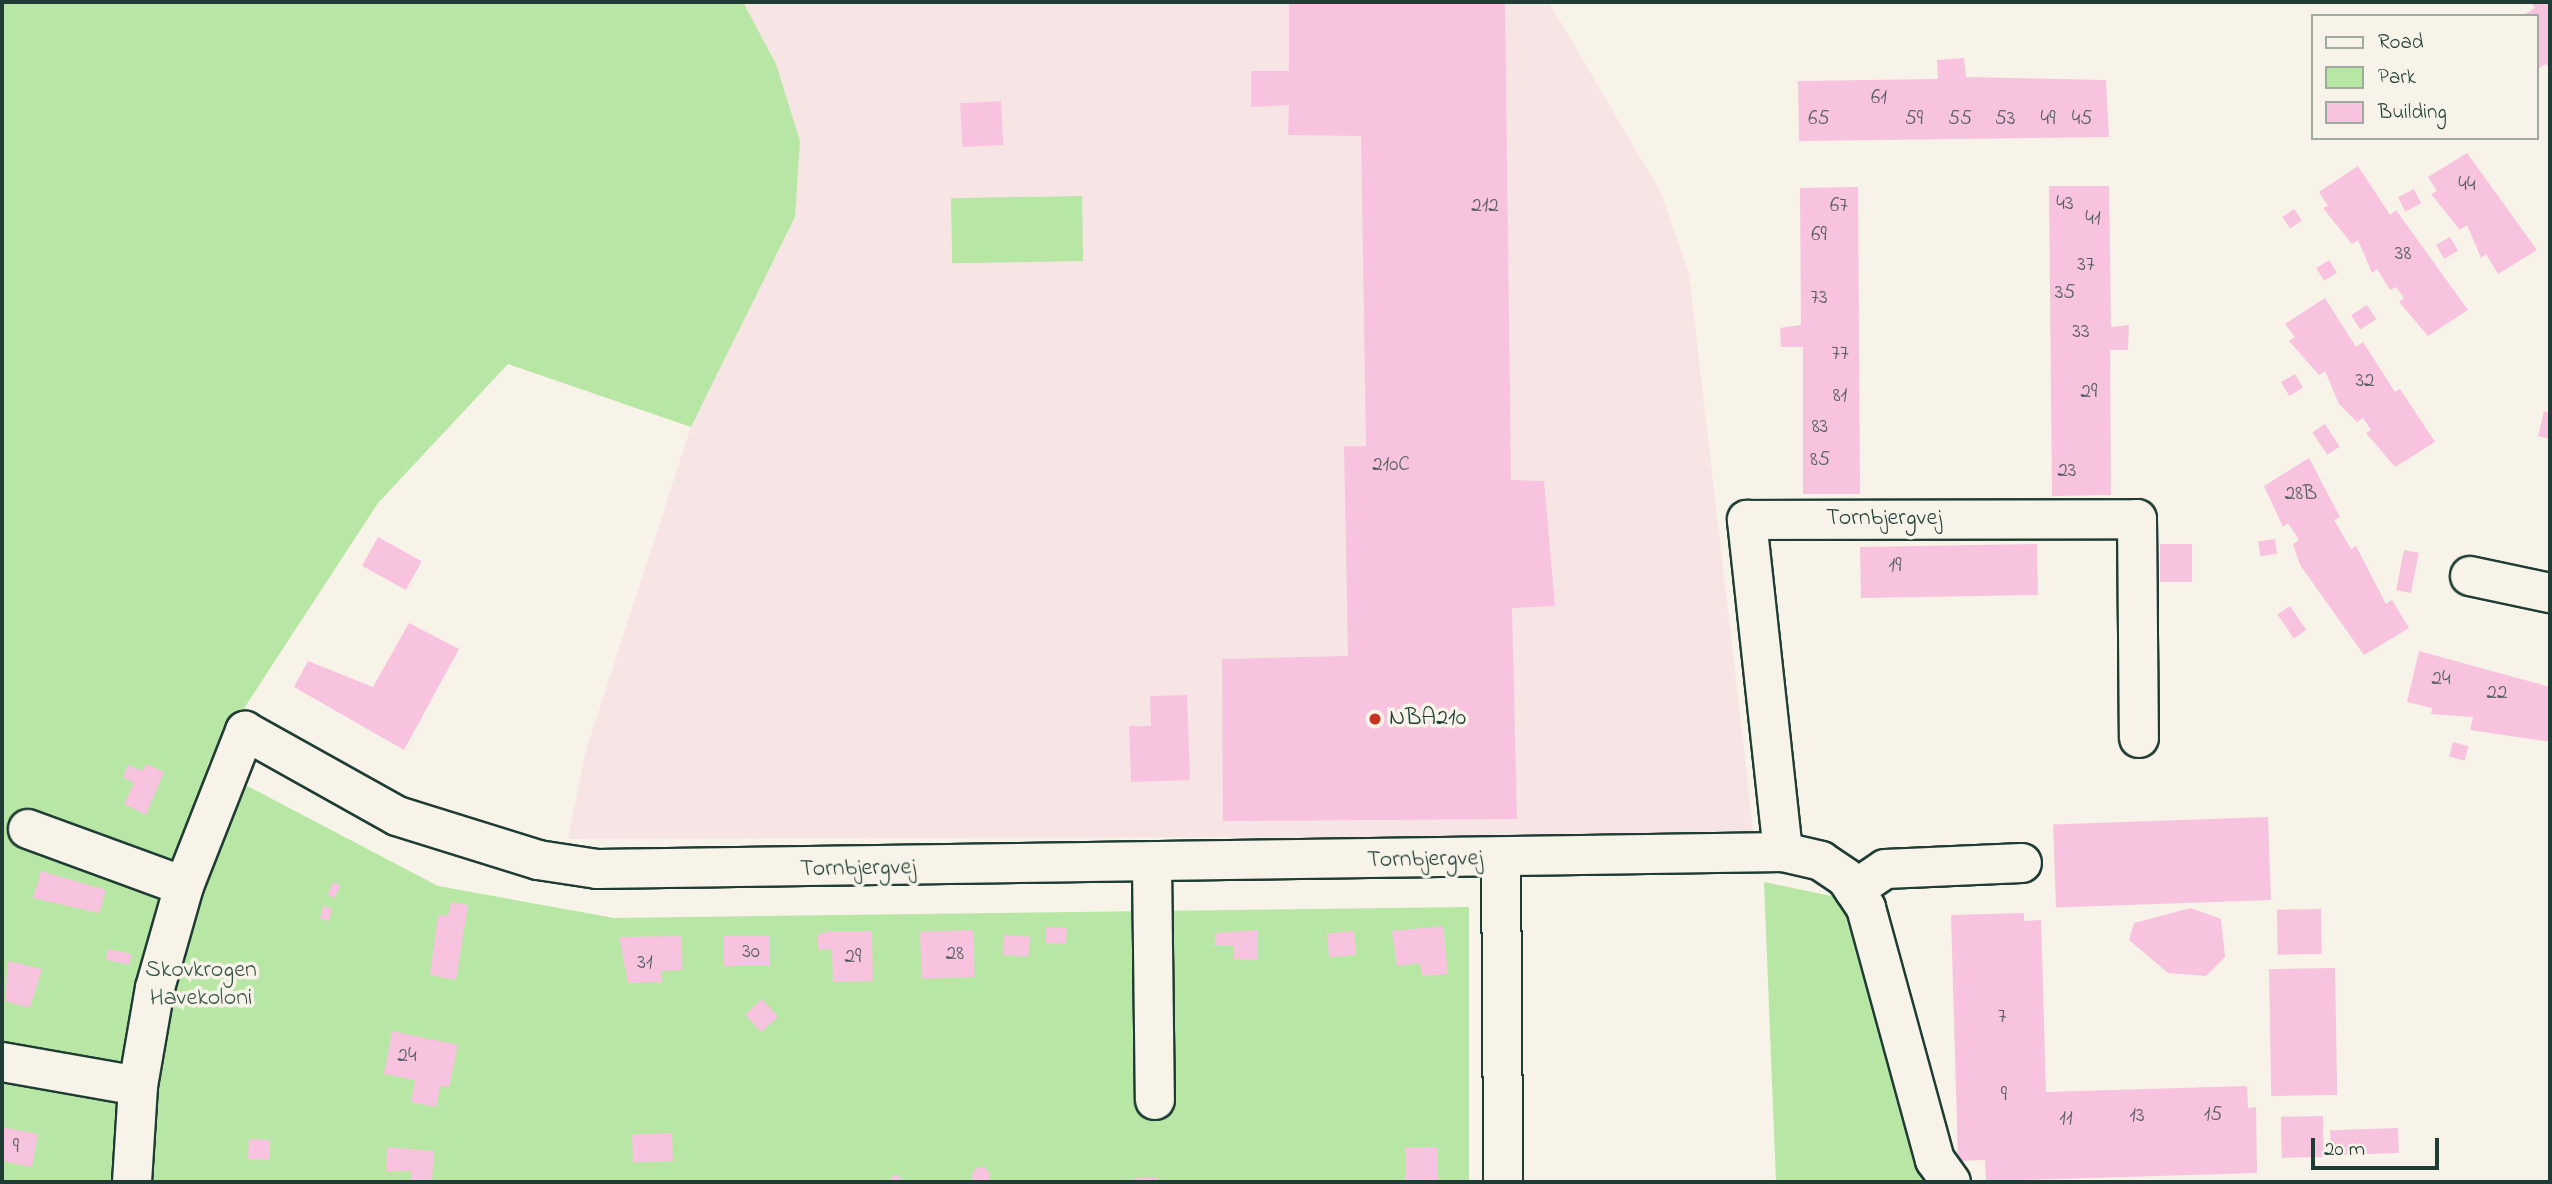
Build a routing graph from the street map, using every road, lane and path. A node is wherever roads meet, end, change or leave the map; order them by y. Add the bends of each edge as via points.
1 (2470, 576) dead end
2 (2550, 593) edge
3 (2139, 738) dead end
4 (28, 829) dead end
5 (1783, 852) junction
6 (1501, 859) junction
7 (2022, 863) dead end
8 (1152, 865) junction
9 (184, 886) junction
10 (1854, 890) junction
11 (2, 1062) edge
12 (138, 1086) junction
13 (1155, 1100) dead end
14 (132, 1182) edge
15 (1503, 1182) edge
16 (1951, 1182) edge

1 - 2 street
3 - 5 street, Tornbjergvej via 2137,519 1746,520
4 - 9 street
5 - 6 street, Tornbjergvej
5 - 10 street, Tornbjergvej via 1821,861
6 - 8 street, Tornbjergvej
6 - 15 street, Tornbjergvej
7 - 10 street via 1885,869
8 - 9 street, Tornbjergvej via 597,869 538,860 397,816 245,731
8 - 13 street
9 - 12 street
10 - 16 street, Tornbjergvej via 1866,908 1935,1160
11 - 12 street
12 - 14 street

